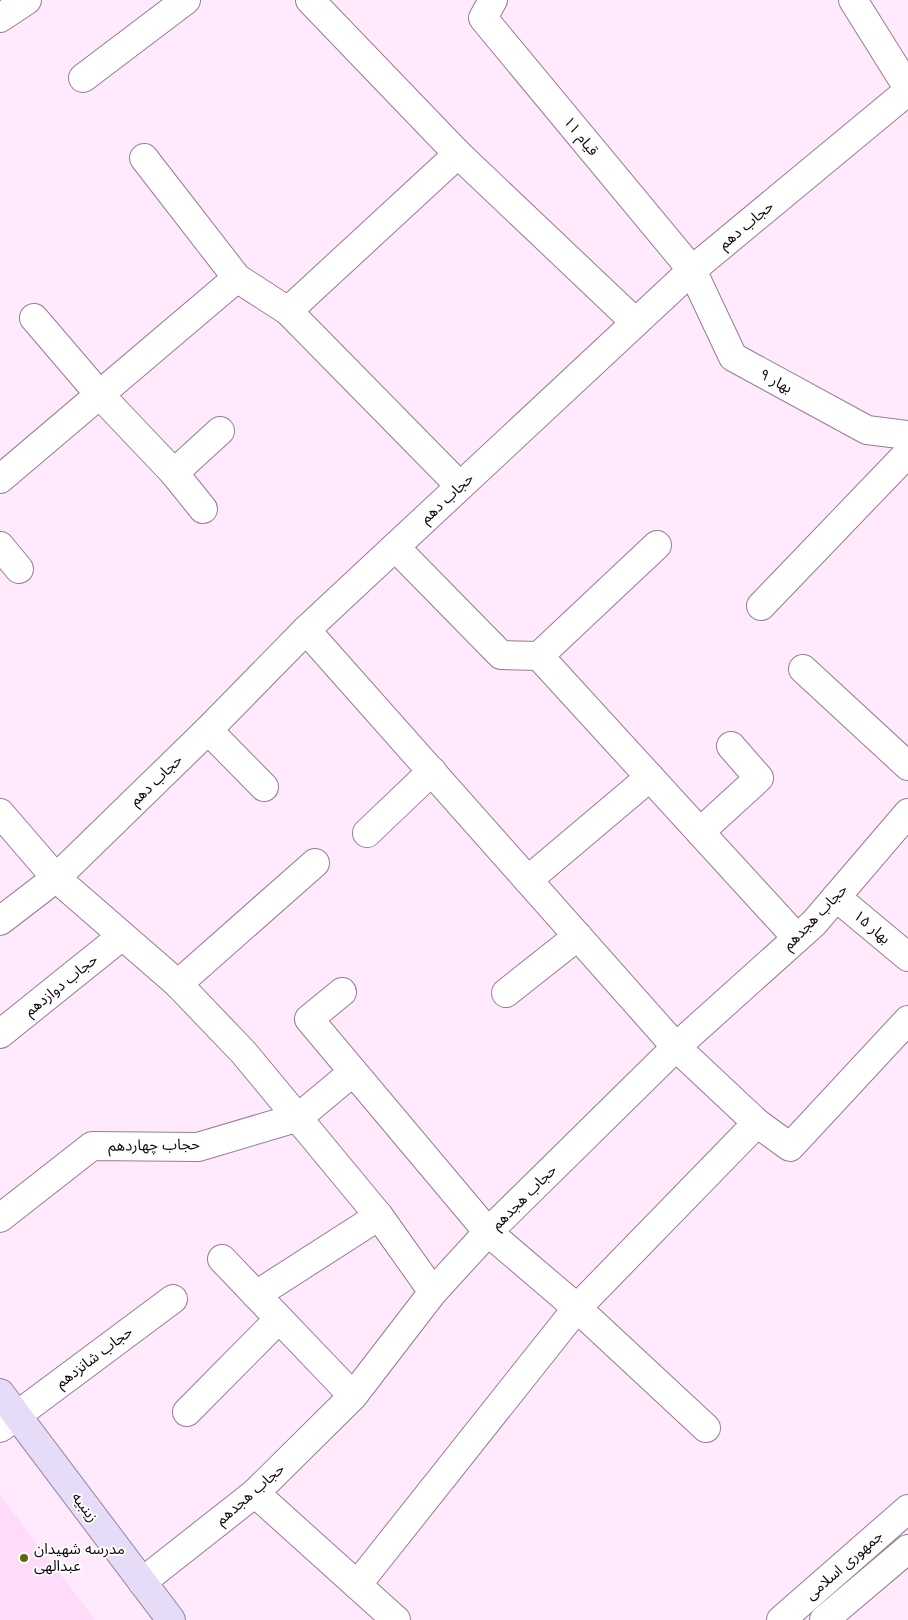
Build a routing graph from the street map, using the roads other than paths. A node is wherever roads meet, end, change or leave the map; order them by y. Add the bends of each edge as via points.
1 (27, 0) edge
2 (186, 0) edge
3 (310, 0) edge
4 (493, 0) edge
5 (853, 0) edge
6 (0, 18) edge
7 (83, 78) dead end
8 (908, 90) edge
9 (458, 154) junction
10 (144, 158) dead end
11 (692, 270) junction
12 (237, 278) junction
13 (288, 311) junction
14 (34, 318) dead end
15 (635, 322) junction
16 (99, 394) junction
17 (220, 431) dead end
18 (908, 435) edge
19 (908, 453) edge
20 (174, 473) junction
21 (0, 479) edge
22 (460, 486) junction
23 (203, 509) dead end
24 (657, 544) dead end
25 (0, 546) edge
26 (395, 547) junction
27 (19, 569) dead end
28 (761, 606) dead end
29 (306, 630) junction
30 (539, 656) junction
31 (803, 669) dead end
32 (208, 730) junction
33 (731, 746) dead end
34 (908, 766) edge
35 (432, 771) junction
36 (650, 777) junction
37 (264, 787) dead end
38 (0, 813) edge
39 (903, 829) edge
40 (700, 832) junction
41 (367, 833) dead end
42 (316, 863) dead end
43 (56, 878) junction
44 (528, 880) junction
45 (836, 897) junction
46 (0, 921) edge
47 (122, 936) junction
48 (578, 936) junction
49 (797, 938) junction
50 (908, 957) edge
51 (178, 984) junction
52 (342, 992) dead end
53 (506, 992) dead end
54 (908, 1020) edge
55 (0, 1034) edge
56 (676, 1047) junction
57 (353, 1072) junction
58 (299, 1117) junction
59 (757, 1123) junction
60 (378, 1216) junction
61 (0, 1218) edge
62 (488, 1232) junction
63 (222, 1259) dead end
64 (433, 1292) junction
65 (256, 1295) junction
66 (173, 1299) dead end
67 (576, 1308) junction
68 (279, 1319) junction
69 (0, 1393) edge
70 (353, 1396) junction
71 (187, 1412) dead end
72 (8, 1422) edge
73 (706, 1428) dead end
74 (255, 1494) junction
75 (908, 1509) edge
76 (908, 1549) edge
77 (142, 1582) junction
78 (356, 1585) junction
79 (171, 1620) edge
80 (396, 1620) edge
81 (781, 1620) edge
82 (824, 1620) edge

1 - 6 street
2 - 7 street
3 - 9 street
4 - 11 street, قیام ۱۱ via 484,18
5 - 8 street
8 - 11 street, حجاب دهم
9 - 13 street
9 - 15 street
10 - 12 street
11 - 15 street, حجاب دهم
11 - 18 street, بهار ۹ via 733,358 867,430
12 - 13 street
12 - 16 street
13 - 22 street
14 - 16 street
15 - 22 street, حجاب دهم
16 - 20 street
16 - 21 street
17 - 20 street
19 - 28 street
20 - 23 street
22 - 26 street, حجاب دهم
24 - 30 street
25 - 27 street
26 - 29 street, حجاب دهم
26 - 30 street via 501,655
29 - 32 street, حجاب دهم
29 - 35 street
30 - 36 street
31 - 34 street
32 - 37 street
32 - 43 street, حجاب دهم
33 - 40 street via 759,778
35 - 41 street
35 - 44 street
36 - 40 street
36 - 44 street
38 - 43 street
39 - 45 street, حجاب هجدهم
40 - 49 street
42 - 51 street
43 - 46 street, حجاب دهم
43 - 47 street
44 - 48 street
45 - 49 street, حجاب هجدهم
45 - 50 street, بهار ۱۵
47 - 51 street
47 - 55 street, حجاب دوازدهم
48 - 53 street
48 - 56 street
49 - 56 street, حجاب هجدهم
51 - 58 street
52 - 57 street via 309,1019
54 - 59 street via 790,1147
56 - 59 street
56 - 62 street, حجاب هجدهم
57 - 58 street
57 - 62 street
58 - 60 street
58 - 61 street, حجاب چهاردهم via 198,1147 92,1146
59 - 67 street
60 - 64 street
60 - 65 street
62 - 64 street, حجاب هجدهم
62 - 67 street
63 - 65 street
64 - 70 street, حجاب هجدهم
65 - 68 street
66 - 72 street, حجاب شانزدهم
67 - 73 street
67 - 78 street
68 - 70 street
68 - 71 street
69 - 72 main road, زینبیه
70 - 74 street, حجاب هجدهم
72 - 77 main road, زینبیه
74 - 77 street, حجاب هجدهم
74 - 78 street
75 - 81 street, جمهوری اسلامی
76 - 82 street, جمهوری اسلامی
77 - 79 main road, زینبیه
78 - 80 street

